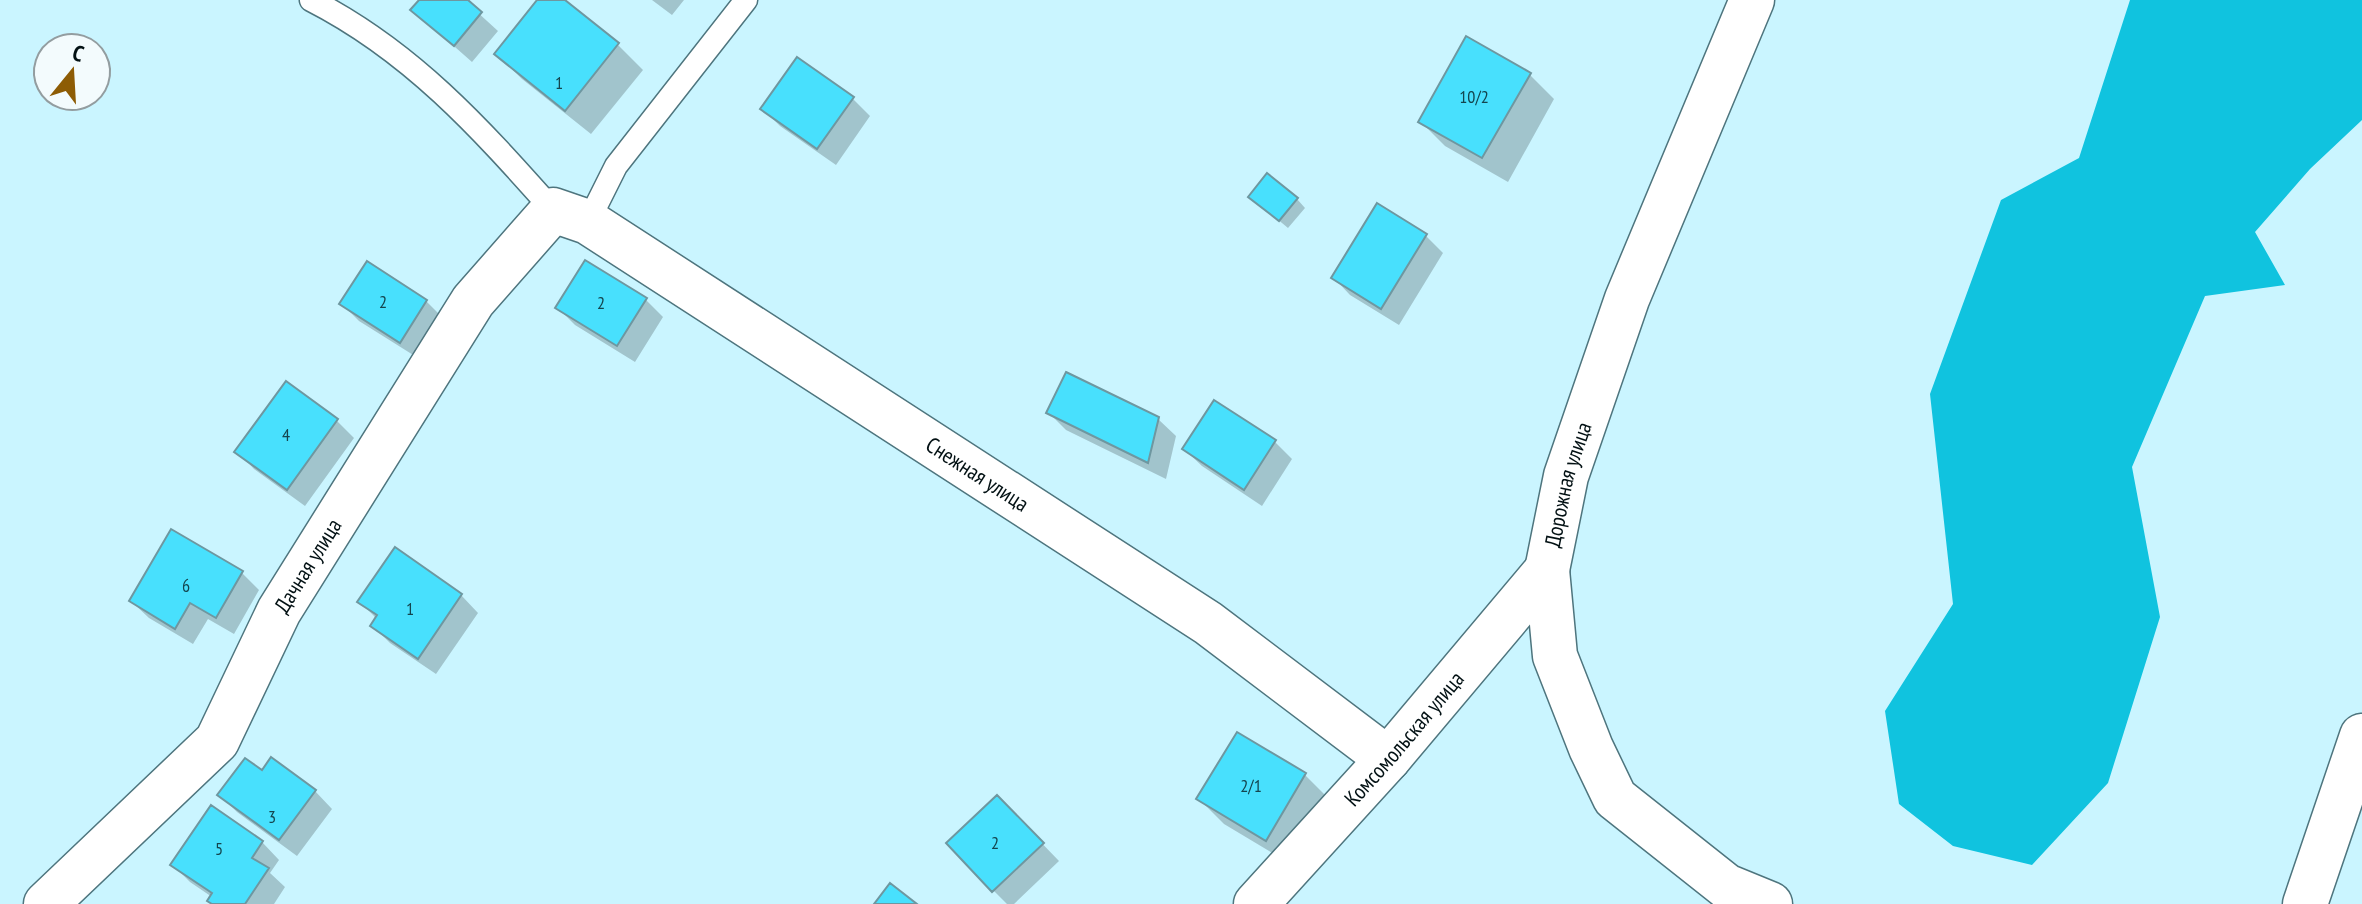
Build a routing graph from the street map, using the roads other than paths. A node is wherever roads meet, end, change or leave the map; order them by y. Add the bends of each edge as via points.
1 (311, 0) edge
2 (746, 0) edge
3 (1752, 0) edge
4 (570, 216) junction
5 (1547, 570) junction
6 (2362, 736) edge
7 (1388, 759) junction
8 (46, 904) edge
9 (1256, 904) edge
10 (1770, 904) edge
11 (2305, 904) edge

1 - 4 lane via 351,20 414,66
2 - 4 lane via 616,166
3 - 5 street, Дорожная улица via 1627,299 1566,476
4 - 7 street, Снежная улица via 1208,623
4 - 8 street, Дачная улица via 473,301 279,611 217,741
5 - 7 street, Комсомольская улица
5 - 10 street, Дорожная улица via 1555,656 1615,798 1726,886
6 - 11 street
7 - 9 street, Комсомольская улица

